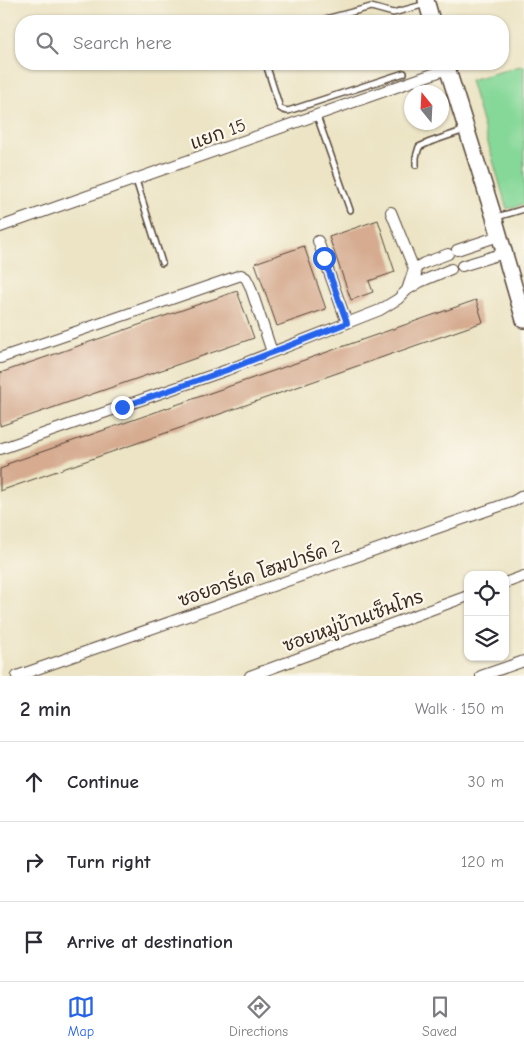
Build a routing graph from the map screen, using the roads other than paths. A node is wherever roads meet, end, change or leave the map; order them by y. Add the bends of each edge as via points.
1 (426, 2) edge
2 (341, 15) edge
3 (430, 15) edge
4 (268, 70) edge
5 (436, 70) edge
6 (447, 70) edge
7 (404, 73) dead end
8 (317, 116) junction
9 (466, 130) junction
10 (416, 165) dead end
11 (136, 180) junction
12 (524, 209) edge
13 (350, 210) dead end
14 (391, 212) dead end
15 (494, 218) junction
16 (0, 227) edge
17 (499, 236) junction
18 (318, 242) dead end
19 (504, 253) junction
20 (162, 262) dead end
21 (462, 266) dead end
22 (451, 269) dead end
23 (414, 270) junction
24 (420, 282) junction
25 (407, 290) junction
26 (524, 320) edge
27 (347, 323) junction
28 (272, 352) junction
29 (0, 358) edge
30 (0, 449) edge
31 (524, 495) edge
32 (519, 501) edge
33 (524, 576) edge
34 (509, 582) edge
35 (464, 597) edge
36 (524, 661) edge
37 (17, 676) edge
38 (250, 676) edge
39 (481, 676) edge

1 - 2 lane via 393,13 371,7
1 - 3 street
4 - 7 lane via 280,108 288,111
5 - 8 street, แยก 15
6 - 9 street
8 - 11 street, แยก 15
8 - 13 lane
9 - 10 lane via 418,147
9 - 15 street
11 - 16 street, แยก 15
11 - 20 lane
12 - 15 lane
14 - 23 street
15 - 17 street
17 - 19 street
17 - 23 street
18 - 27 street
19 - 21 street
19 - 26 street
22 - 24 street
23 - 24 street
23 - 25 street
24 - 25 street
25 - 27 street via 385,307
27 - 28 street
28 - 29 street via 250,286 241,275
28 - 30 street
31 - 32 street, ซอยอาร์เค โฮมปาร์ค 2
32 - 37 street, ซอยอาร์เค โฮมปาร์ค 2
33 - 34 street
35 - 38 street, ซอยหมู่บ้านเซ็นโทร
36 - 39 street

